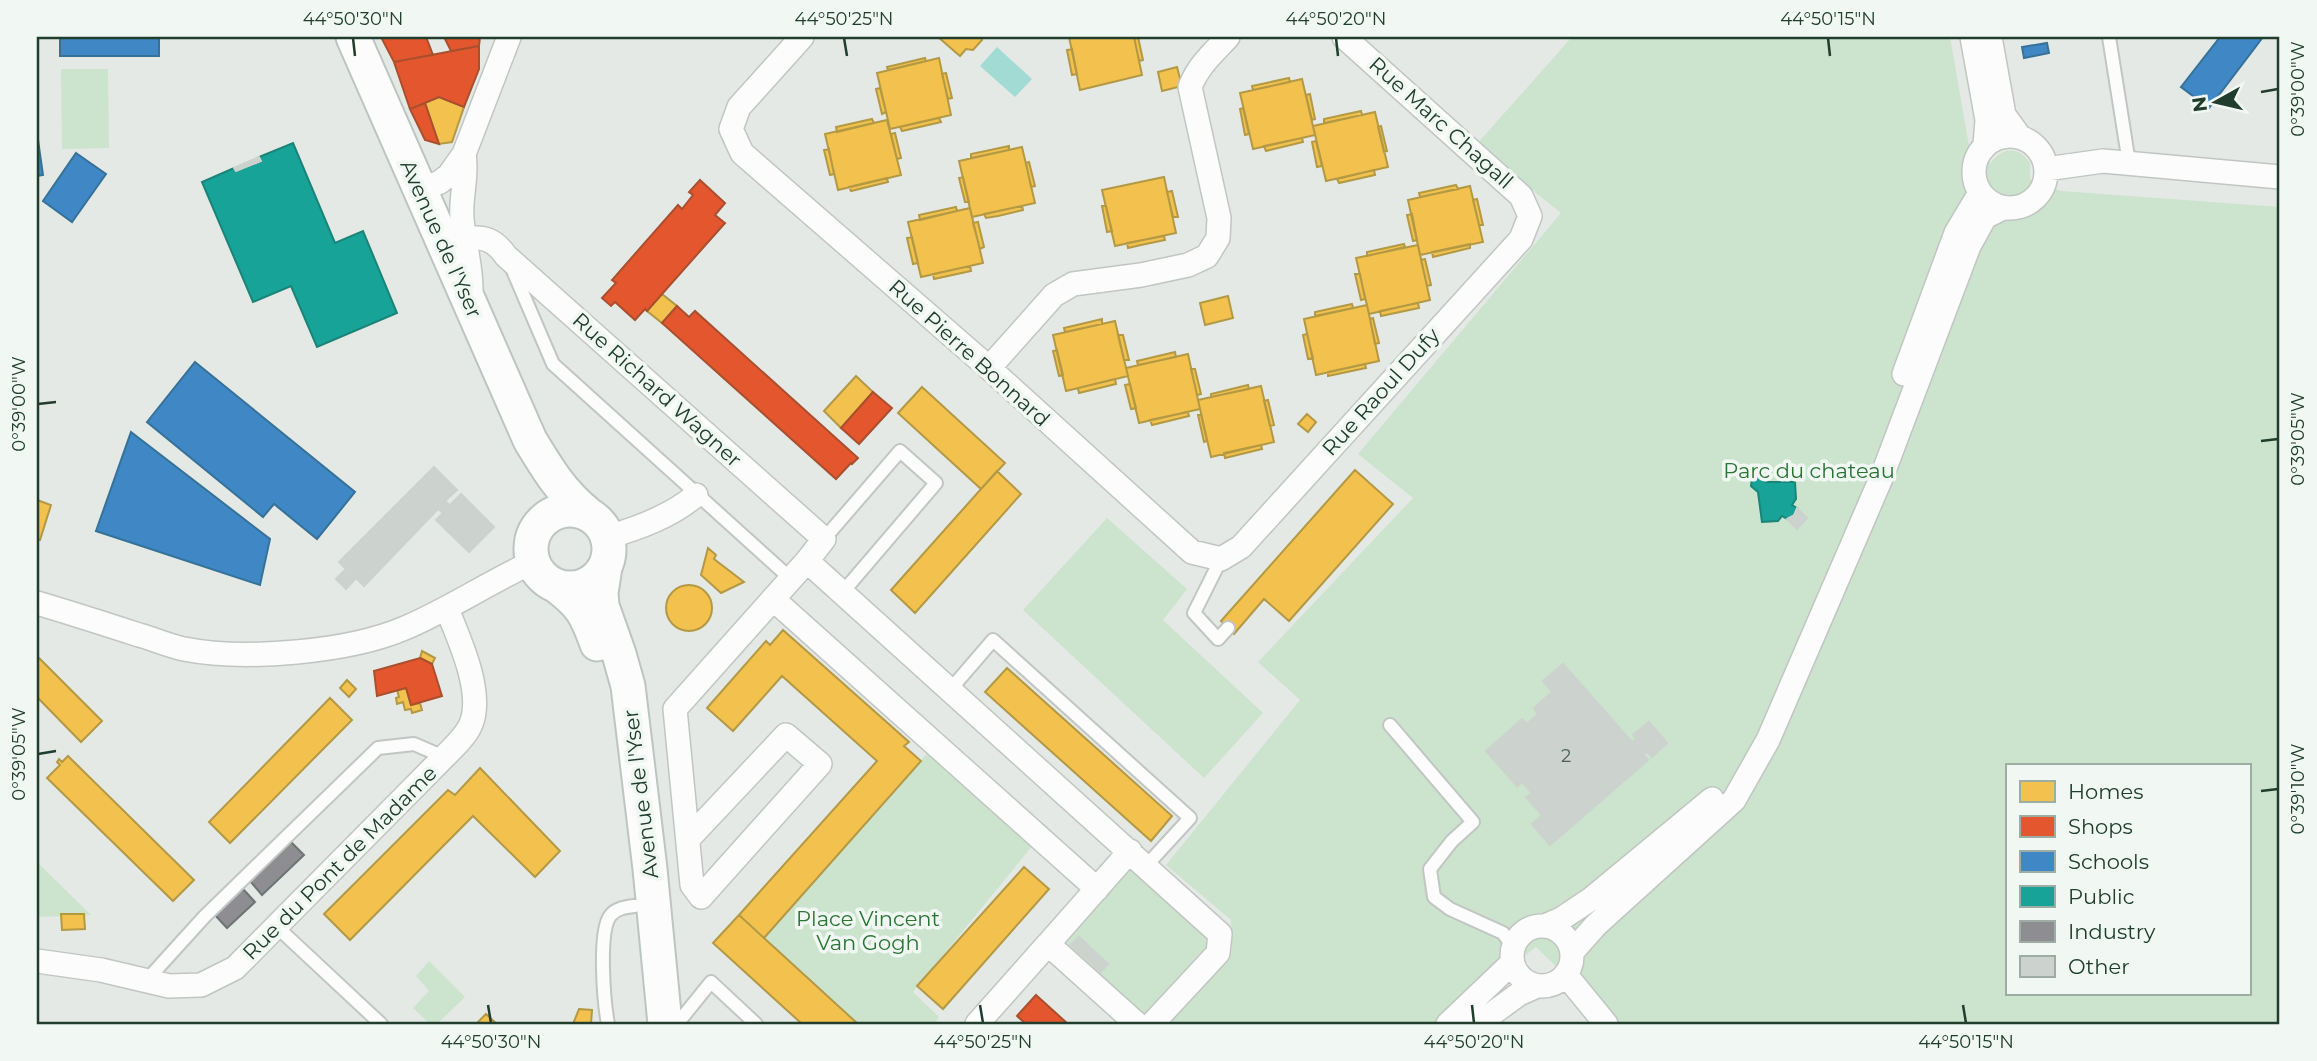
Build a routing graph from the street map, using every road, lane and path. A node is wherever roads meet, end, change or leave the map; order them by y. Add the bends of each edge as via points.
1 (353, 37) edge
2 (509, 37) edge
3 (802, 37) edge
4 (1228, 37) edge
5 (1344, 37) edge
6 (1985, 37) edge
7 (2109, 37) edge
8 (2020, 137) junction
9 (1985, 145) junction
10 (464, 154) junction
11 (2129, 163) junction
12 (2046, 169) junction
13 (2280, 177) edge
14 (420, 191) junction
15 (1980, 193) junction
16 (2003, 208) junction
17 (1530, 216) joint
18 (465, 237) junction
19 (506, 256) junction
20 (471, 308) junction
21 (989, 368) junction
22 (530, 440) junction
23 (696, 495) junction
24 (600, 539) junction
25 (824, 539) junction
26 (534, 547) junction
27 (1221, 559) junction
28 (807, 561) junction
29 (791, 579) junction
30 (555, 586) junction
31 (842, 593) junction
32 (773, 599) junction
33 (37, 603) edge
34 (447, 609) junction
35 (1228, 628) dead end
36 (950, 690) junction
37 (1390, 725) dead end
38 (444, 757) junction
39 (689, 838) junction
40 (1138, 859) junction
41 (1097, 889) junction
42 (635, 906) junction
43 (1545, 926) junction
44 (277, 928) junction
45 (1048, 944) junction
46 (1572, 952) junction
47 (1513, 955) junction
48 (37, 961) edge
49 (1566, 975) junction
50 (146, 981) junction
51 (1537, 986) junction
52 (381, 1024) edge
53 (608, 1024) edge
54 (646, 1024) edge
55 (665, 1024) edge
56 (676, 1024) edge
57 (756, 1024) edge
58 (977, 1024) edge
59 (1137, 1024) edge
60 (1152, 1024) edge
61 (1448, 1024) edge
62 (1478, 1024) edge
63 (1606, 1024) edge

1 - 14 main road, Avenue de l'Yser
2 - 10 street
3 - 21 street, Rue Pierre Bonnard via 739,107 731,129 742,153
4 - 21 street via 1203,63 1190,87 1219,218 1218,239 1207,256 1177,268 1073,284 1054,295
5 - 17 street, Rue Marc Chagall via 1521,196
6 - 8 street via 2004,115
6 - 9 street
7 - 11 lane
8 - 9 street via 2001,136
8 - 12 street via 2040,152
9 - 15 street via 1974,163
10 - 14 street via 449,175
10 - 18 street
11 - 12 street via 2104,161
11 - 13 street
12 - 16 street via 2038,196 2022,206
14 - 20 main road, Avenue de l'Yser
15 - 16 street
15 - 43 street via 1956,233 1869,469 1756,733 1724,789 1591,899
16 - 46 street via 1985,217 1969,246 1882,476 1768,740 1734,800
17 - 27 street, Rue Raoul Dufy via 1521,239 1486,279 1241,547
18 - 19 street, Rue Richard Wagner via 497,243
18 - 20 street
19 - 23 lane via 553,364
19 - 25 street, Rue Richard Wagner
20 - 22 main road, Avenue de l'Yser
21 - 27 street, Rue Pierre Bonnard via 1192,552
22 - 24 main road, Avenue de l'Yser via 555,482
22 - 26 main road, Avenue de l'Yser via 540,505
23 - 24 street via 633,530
23 - 29 lane
24 - 26 main road via 575,510 563,510 551,514
24 - 30 main road via 598,577 578,588
24 - 55 main road, Avenue de l'Yser via 602,606 628,686
25 - 28 street
25 - 31 lane via 900,451 936,482
26 - 30 main road via 545,580
26 - 34 street via 496,580
27 - 35 lane via 1194,613 1218,639
28 - 29 street
28 - 31 street
29 - 32 street
30 - 42 main road, Avenue de l'Yser via 577,601 585,614 607,671
31 - 36 street
32 - 39 street via 675,709
32 - 41 street
33 - 34 street via 185,649 243,654 288,653 363,641
34 - 38 street, Rue du Pont de Madame via 475,695 475,711 471,726
36 - 40 street
36 - 40 lane via 993,640 1190,818
37 - 47 lane via 1473,822 1430,869 1434,897 1503,933
38 - 44 street, Rue du Pont de Madame
38 - 50 lane via 414,744 378,748 205,916
39 - 39 street via 692,885 701,897 820,764 786,735
40 - 41 street
40 - 60 street via 1220,934 1218,953
41 - 45 street
42 - 53 lane via 620,908 610,916 604,936
42 - 54 main road, Avenue de l'Yser
43 - 46 street via 1560,932
43 - 47 street via 1522,933
44 - 50 street, Rue du Pont de Madame via 235,968 201,985
44 - 52 lane
45 - 58 street
45 - 59 street
46 - 49 street
47 - 51 street via 1523,980
47 - 61 street
48 - 50 street, Rue du Pont de Madame
49 - 51 street via 1553,984
49 - 63 street
51 - 62 street
56 - 57 lane via 711,982

